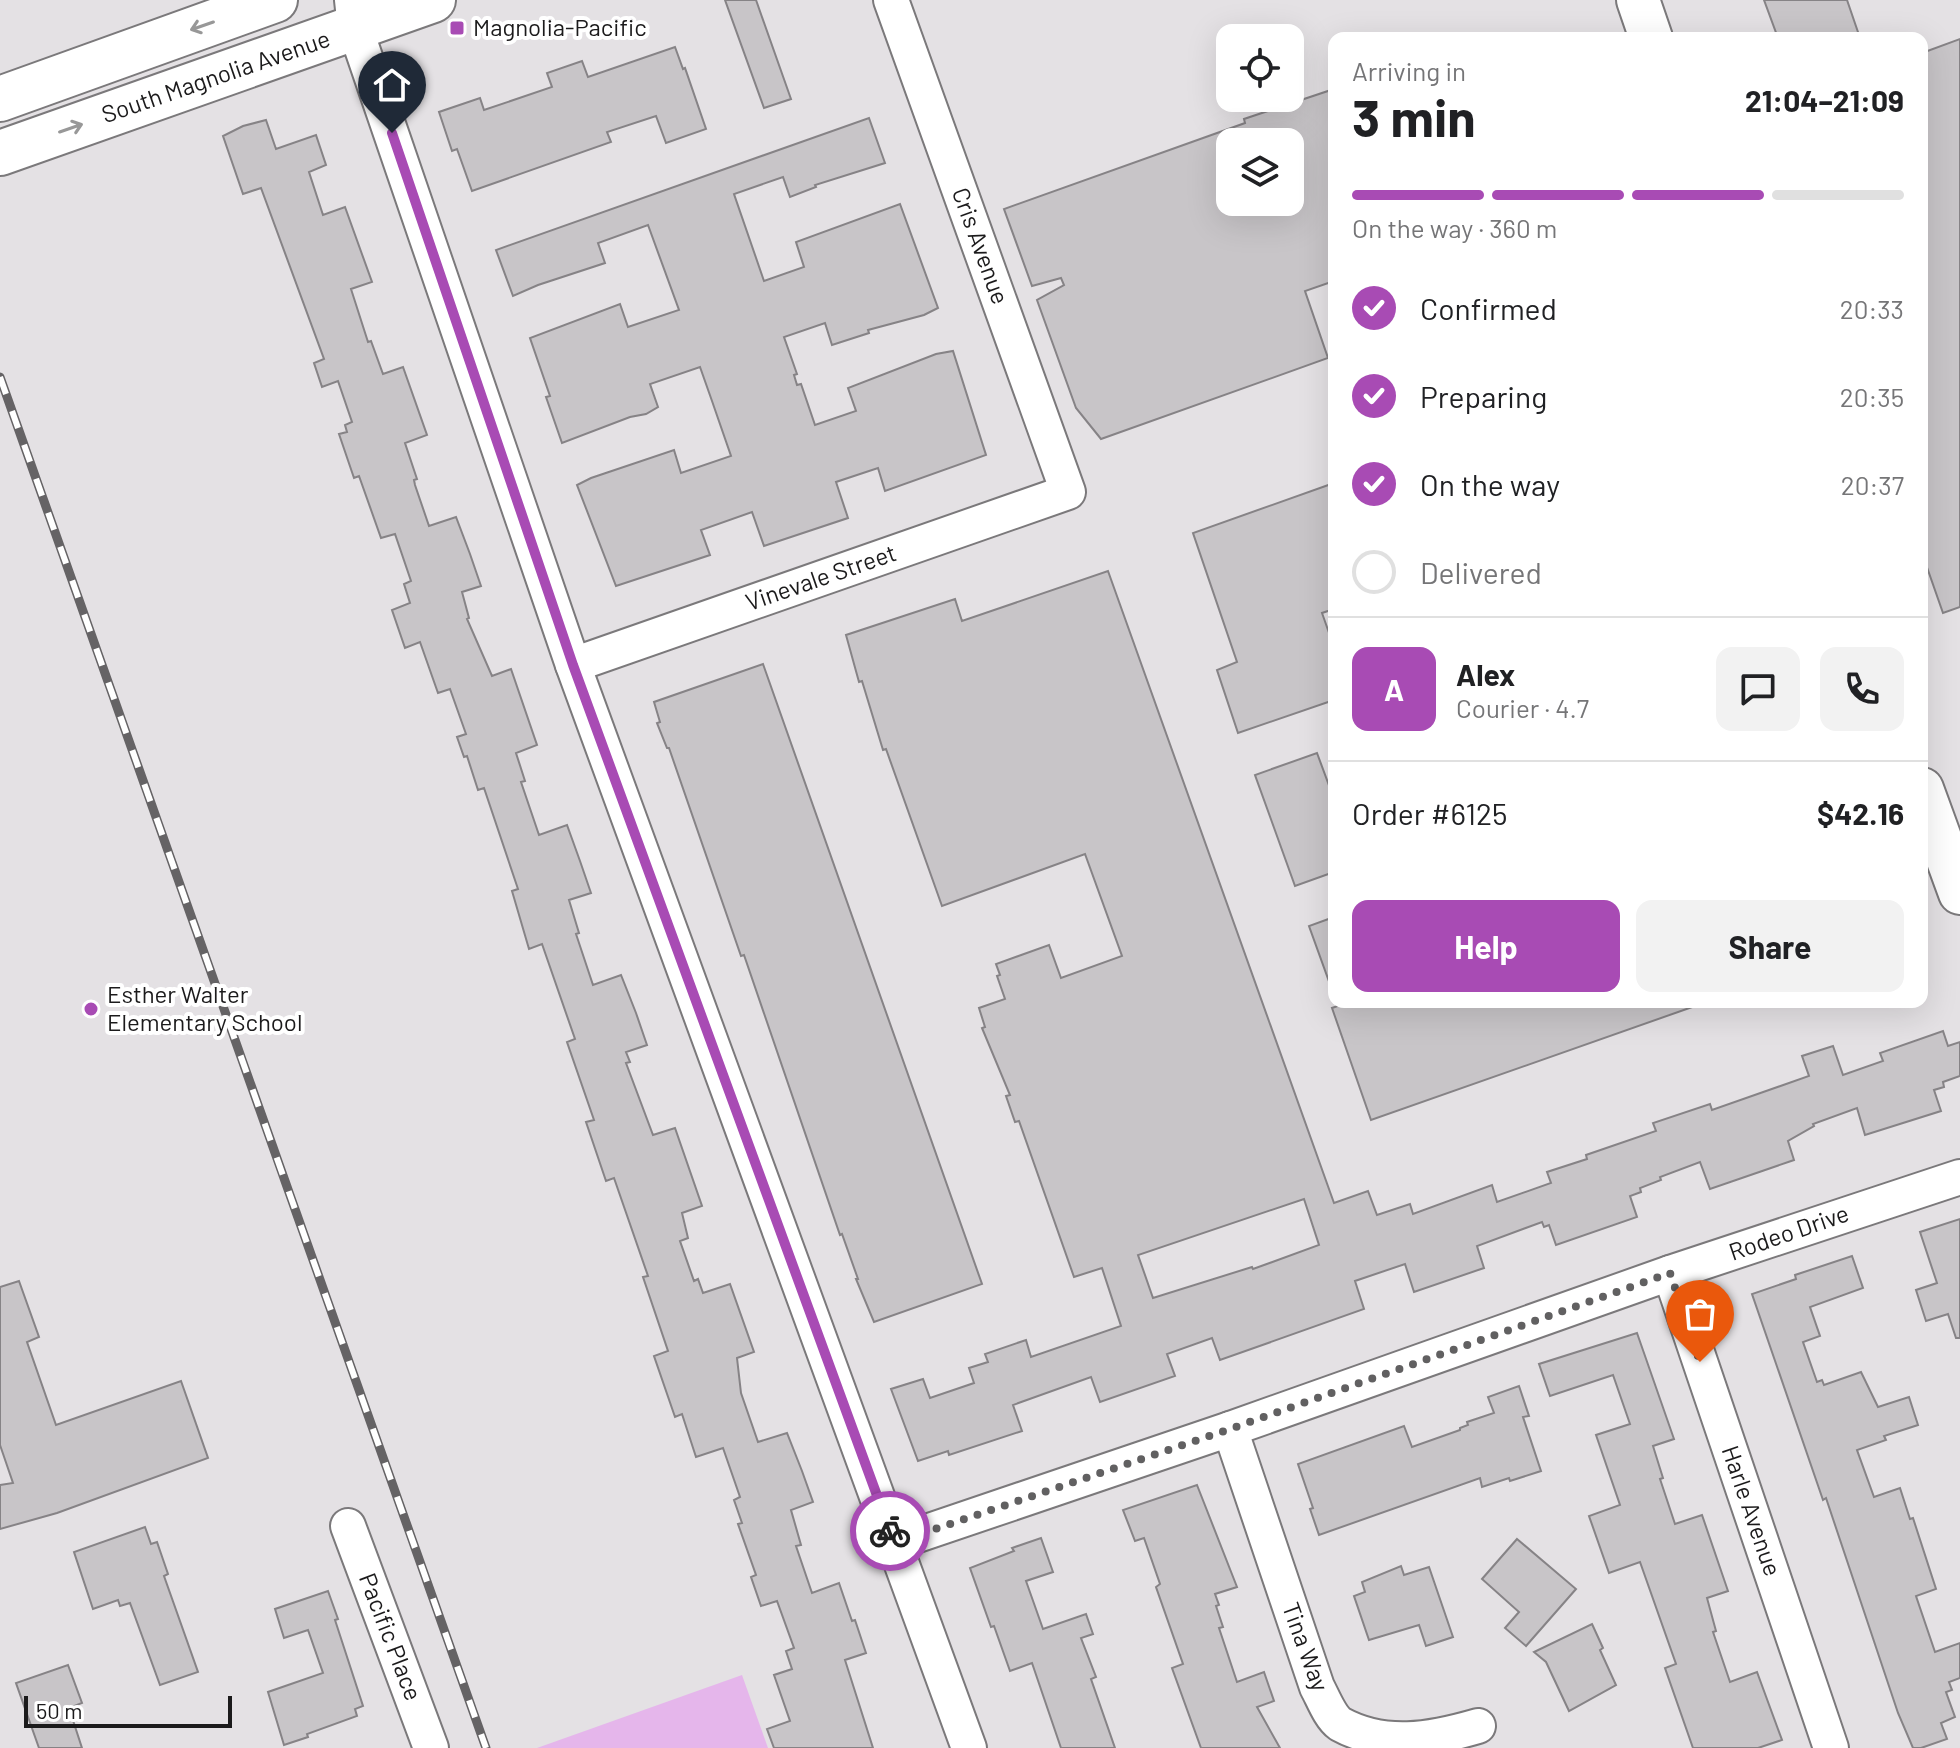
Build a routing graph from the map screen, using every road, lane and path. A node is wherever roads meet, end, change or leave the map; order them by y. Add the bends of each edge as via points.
1 (275, 0) edge
2 (433, 0) edge
3 (891, 0) edge
4 (1638, 0) edge
5 (354, 14) edge
6 (1649, 32) edge
7 (0, 99) edge
8 (0, 153) edge
9 (1068, 492) joint
10 (573, 665) junction
11 (1928, 805) edge
12 (1960, 893) edge
13 (1960, 1177) edge
14 (1670, 1273) junction
15 (1230, 1429) junction
16 (348, 1526) dead end
17 (894, 1543) junction
18 (1478, 1726) dead end
19 (431, 1748) edge
20 (969, 1748) edge
21 (1831, 1748) edge

1 -> 7 main road
2 - 5 main road, South Magnolia Avenue
3 - 9 street, Cris Avenue
4 - 6 street
8 -> 5 main road, South Magnolia Avenue
5 - 10 street
9 - 10 street, Vinevale Street
10 - 17 street
11 - 12 street
13 - 14 street, Rodeo Drive
14 - 15 street, Rodeo Drive
14 - 21 street, Harle Avenue
15 - 17 street, Rodeo Drive
15 - 18 street, Tina Way via 1317,1687 1338,1723 1380,1744 1419,1743
16 - 19 street, Pacific Place
17 - 20 street

